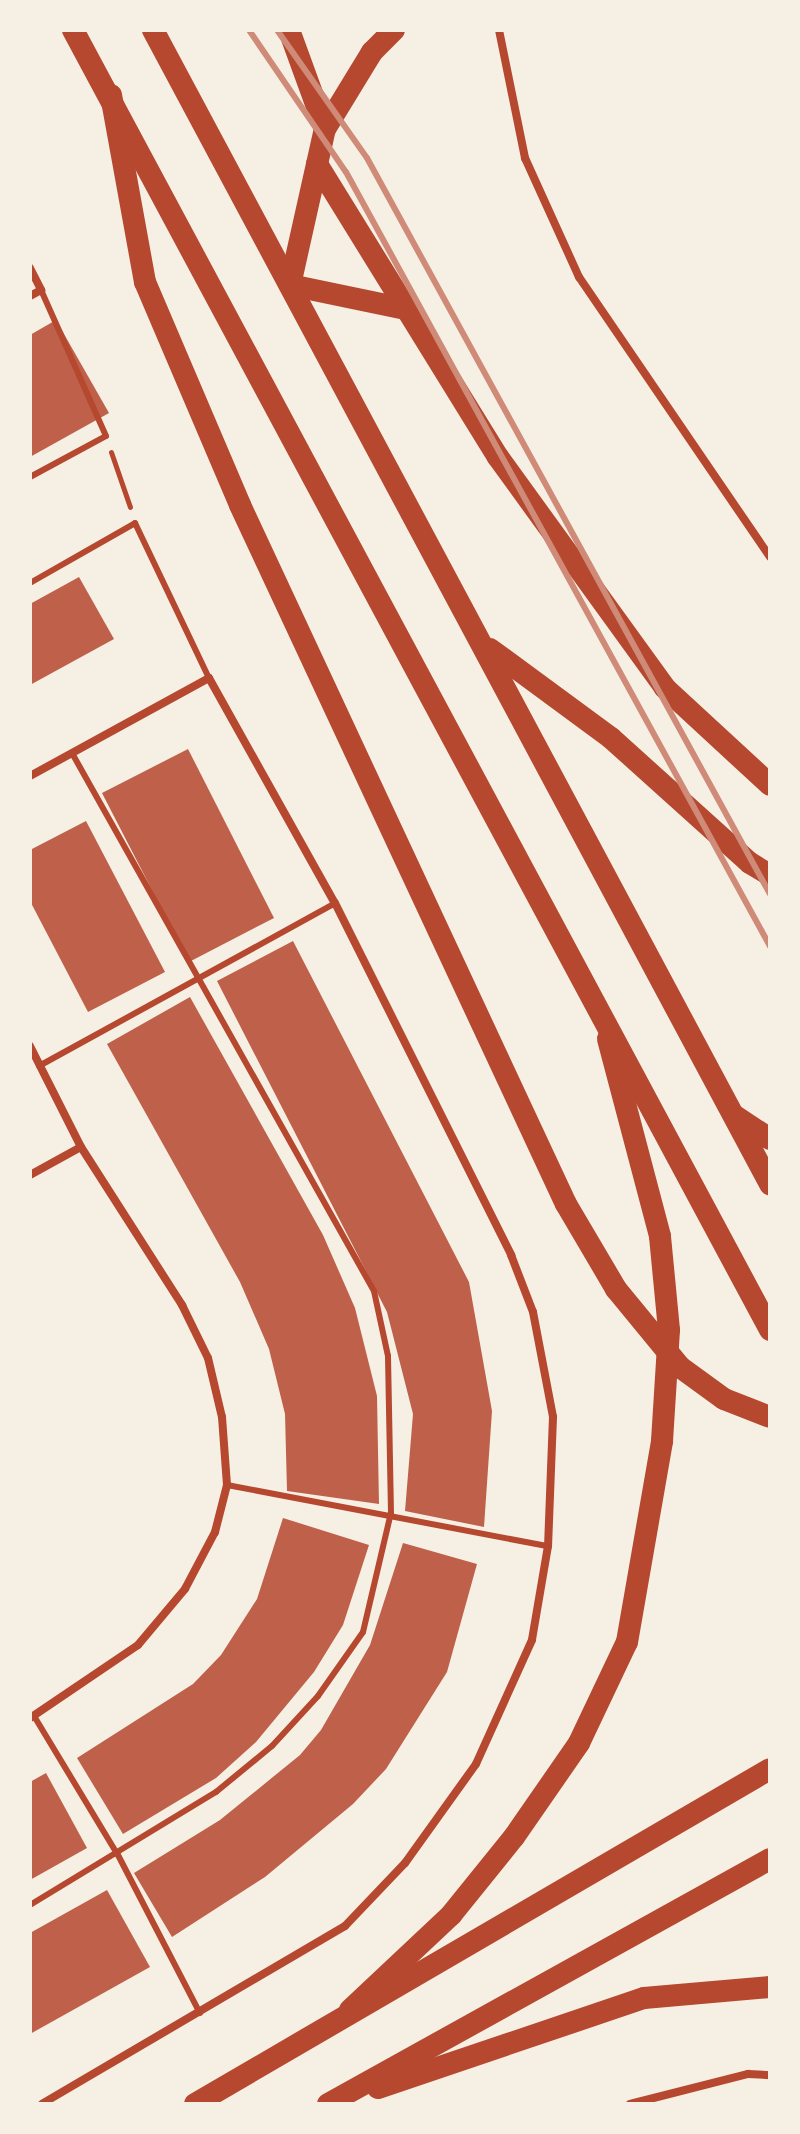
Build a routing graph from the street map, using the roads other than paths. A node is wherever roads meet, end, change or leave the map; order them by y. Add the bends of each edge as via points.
1 (73, 30) edge
2 (153, 30) edge
3 (289, 30) edge
4 (394, 30) edge
5 (499, 30) edge
6 (111, 95) junction
7 (325, 129) junction
8 (317, 164) junction
9 (30, 268) edge
10 (290, 285) junction
11 (41, 290) junction
12 (30, 296) edge
13 (406, 309) junction
14 (30, 477) edge
15 (770, 557) edge
16 (30, 583) edge
17 (486, 646) junction
18 (209, 678) junction
19 (72, 753) junction
20 (30, 776) edge
21 (770, 785) edge
22 (770, 875) edge
23 (335, 903) junction
24 (194, 978) junction
25 (599, 1003) junction
26 (30, 1046) edge
27 (39, 1066) junction
28 (731, 1113) junction
29 (770, 1139) edge
30 (81, 1147) junction
31 (30, 1175) edge
32 (770, 1184) edge
33 (770, 1330) edge
34 (770, 1417) edge
35 (227, 1485) junction
36 (391, 1513) junction
37 (548, 1546) junction
38 (32, 1717) edge
39 (770, 1769) edge
40 (118, 1855) junction
41 (770, 1859) edge
42 (770, 1868) edge
43 (730, 1881) junction
44 (30, 1905) edge
45 (770, 1987) edge
46 (350, 2010) junction
47 (200, 2014) junction
48 (770, 2075) edge
49 (636, 2103) edge
50 (42, 2104) edge
51 (195, 2104) edge
52 (329, 2104) edge

1 - 6 highway
2 - 10 highway
3 - 7 highway
4 - 7 highway via 372,52
5 - 15 street via 525,158 579,277
6 - 25 highway
6 - 34 highway via 145,282 240,505 566,1204 616,1289 680,1367 724,1399
7 - 8 highway
8 - 10 highway
8 - 13 highway
9 - 11 street
10 - 13 highway
10 - 17 highway
11 - 12 street
11 - 14 lane via 106,436
13 - 21 highway via 498,457 665,688
16 - 18 lane via 135,523
17 - 22 highway via 611,738
17 - 28 highway
18 - 19 street
18 - 23 street
19 - 20 street
19 - 24 lane
23 - 24 lane
23 - 37 street via 511,1255 533,1312 553,1417
24 - 27 lane
24 - 36 lane via 374,1291 388,1356
25 - 33 highway
25 - 46 highway via 660,1236 669,1330 662,1441 627,1642 579,1743 514,1837 451,1915
26 - 27 street
27 - 30 street
28 - 29 highway
28 - 32 highway
30 - 31 street
30 - 35 street via 182,1305 208,1358 222,1417
35 - 36 lane
35 - 38 street via 215,1532 185,1589 138,1645
36 - 37 lane
36 - 40 lane via 363,1632 318,1696 272,1746 216,1792
37 - 47 street via 532,1640 476,1764 405,1863 345,1926
38 - 40 lane
39 - 46 highway
40 - 44 lane
40 - 47 lane
41 - 43 highway
42 - 43 highway
43 - 52 highway
45 - 52 highway via 644,1998
46 - 51 highway
47 - 50 street
48 - 49 street via 748,2074

